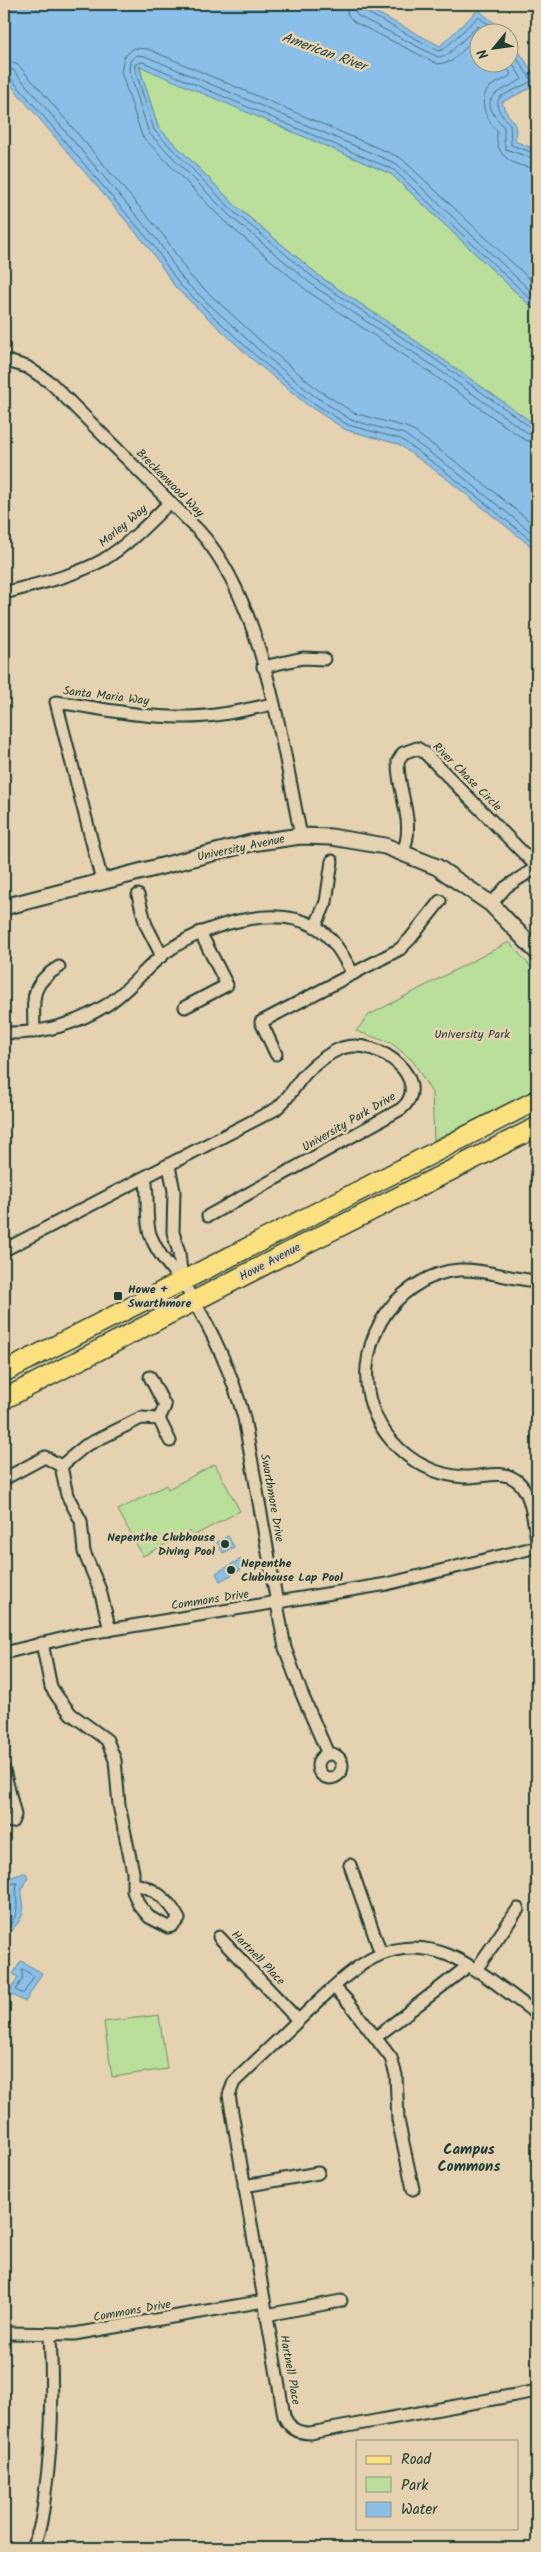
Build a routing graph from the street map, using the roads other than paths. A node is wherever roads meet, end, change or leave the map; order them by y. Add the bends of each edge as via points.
1 (4, 360) edge
2 (170, 502) junction
3 (4, 593) edge
4 (324, 659) dead end
5 (263, 667) junction
6 (273, 704) junction
7 (301, 836) junction
8 (403, 852) junction
9 (332, 862) dead end
10 (102, 882) junction
11 (138, 895) dead end
12 (440, 901) dead end
13 (491, 904) junction
14 (4, 907) edge
15 (315, 927) junction
16 (200, 932) junction
17 (537, 952) edge
18 (162, 956) junction
19 (59, 967) dead end
20 (353, 974) junction
21 (185, 1007) dead end
22 (34, 1032) junction
23 (4, 1034) edge
24 (276, 1054) dead end
25 (537, 1100) edge
26 (537, 1127) edge
27 (169, 1166) junction
28 (145, 1177) junction
29 (208, 1216) dead end
30 (4, 1250) edge
31 (537, 1281) edge
32 (182, 1282) junction
33 (194, 1301) junction
34 (4, 1372) edge
35 (150, 1377) dead end
36 (4, 1399) edge
37 (159, 1419) junction
38 (170, 1441) dead end
39 (61, 1466) junction
40 (4, 1479) edge
41 (537, 1539) edge
42 (537, 1547) edge
43 (276, 1603) junction
44 (110, 1630) junction
45 (42, 1643) junction
46 (4, 1653) edge
47 (328, 1754) dead end
48 (5, 1777) edge
49 (4, 1820) edge
50 (350, 1865) dead end
51 (133, 1884) dead end
52 (518, 1910) dead end
53 (219, 1937) dead end
54 (381, 1954) junction
55 (472, 1968) junction
56 (334, 1987) junction
57 (537, 2014) edge
58 (298, 2020) junction
59 (376, 2036) junction
60 (318, 2173) dead end
61 (244, 2186) junction
62 (413, 2189) dead end
63 (264, 2301) junction
64 (341, 2301) dead end
65 (266, 2315) junction
66 (4, 2333) edge
67 (50, 2336) junction
68 (537, 2391) edge
69 (36, 2546) edge

1 - 2 street, Breckenwood Way via 26,367 51,383
2 - 3 street, Morley Way via 131,539 103,559 66,576
2 - 5 street, Breckenwood Way via 207,540 234,582
4 - 5 street via 303,658
5 - 6 street, Breckenwood Way
6 - 7 street, Breckenwood Way
6 - 10 street, Santa Maria Way via 230,714 184,718 56,702
7 - 8 street, University Avenue via 357,840
7 - 10 street, University Avenue via 252,843
8 - 13 street, University Avenue via 454,876
8 - 13 street, River Chase Circle via 408,824 398,761 403,753 416,748 425,753 537,867 506,887
9 - 15 street via 326,902
10 - 14 street, University Avenue
11 - 18 street via 146,925
12 - 20 street via 400,949
13 - 17 street, University Avenue
15 - 16 street via 275,917
15 - 20 street via 333,941
16 - 18 street
16 - 21 street via 227,985
18 - 22 street via 106,1005 66,1025
19 - 22 street via 41,978 37,986
20 - 24 street via 261,1022
22 - 23 street
25 - 32 main road, Howe Avenue
26 - 33 main road, Howe Avenue
27 - 28 street, University Park Drive
27 - 29 street, University Park Drive via 276,1109 289,1098 304,1076 340,1049 358,1045 378,1049 406,1074 412,1091 410,1102 401,1109
27 - 32 street via 174,1191 173,1232
28 - 30 street, University Park Drive
28 - 32 street via 150,1233 164,1262
31 - 41 street via 477,1269 448,1272 419,1283 399,1298 378,1325 368,1353 367,1385 375,1415 395,1445 423,1466 446,1475 477,1478 504,1474 514,1478 527,1493
32 - 33 street, Swarthmore Drive
32 - 34 main road, Howe Avenue
33 - 36 main road, Howe Avenue
33 - 43 street, Swarthmore Drive via 232,1379 244,1418
35 - 37 street via 165,1406
37 - 38 street
37 - 39 street via 141,1418 85,1446
39 - 40 street via 45,1457
39 - 44 street via 67,1495 81,1521 84,1552 100,1590
42 - 43 street, Commons Drive via 424,1576
43 - 44 street, Commons Drive
43 - 47 street, Swarthmore Drive via 291,1668
44 - 45 street, Commons Drive
45 - 46 street, Commons Drive
45 - 51 street via 51,1687 71,1714 107,1740 115,1760 119,1805
48 - 49 street via 15,1815 12,1822
50 - 54 street
52 - 55 street
53 - 58 street, Hartnell Place
54 - 55 street, Hartnell Place via 406,1949 431,1950
54 - 56 street, Hartnell Place via 351,1970
55 - 57 street, Hartnell Place
55 - 59 street
56 - 58 street, Hartnell Place
56 - 59 street
58 - 61 street, Hartnell Place via 231,2087 229,2103
59 - 62 street via 391,2058 396,2075 398,2120
60 - 61 street
61 - 63 street, Hartnell Place
63 - 65 street, Hartnell Place
63 - 67 street, Commons Drive via 98,2331
64 - 65 street
65 - 68 street, Hartnell Place via 284,2416 291,2428 298,2432 310,2433
66 - 67 street, Commons Drive
67 - 69 street via 52,2430

